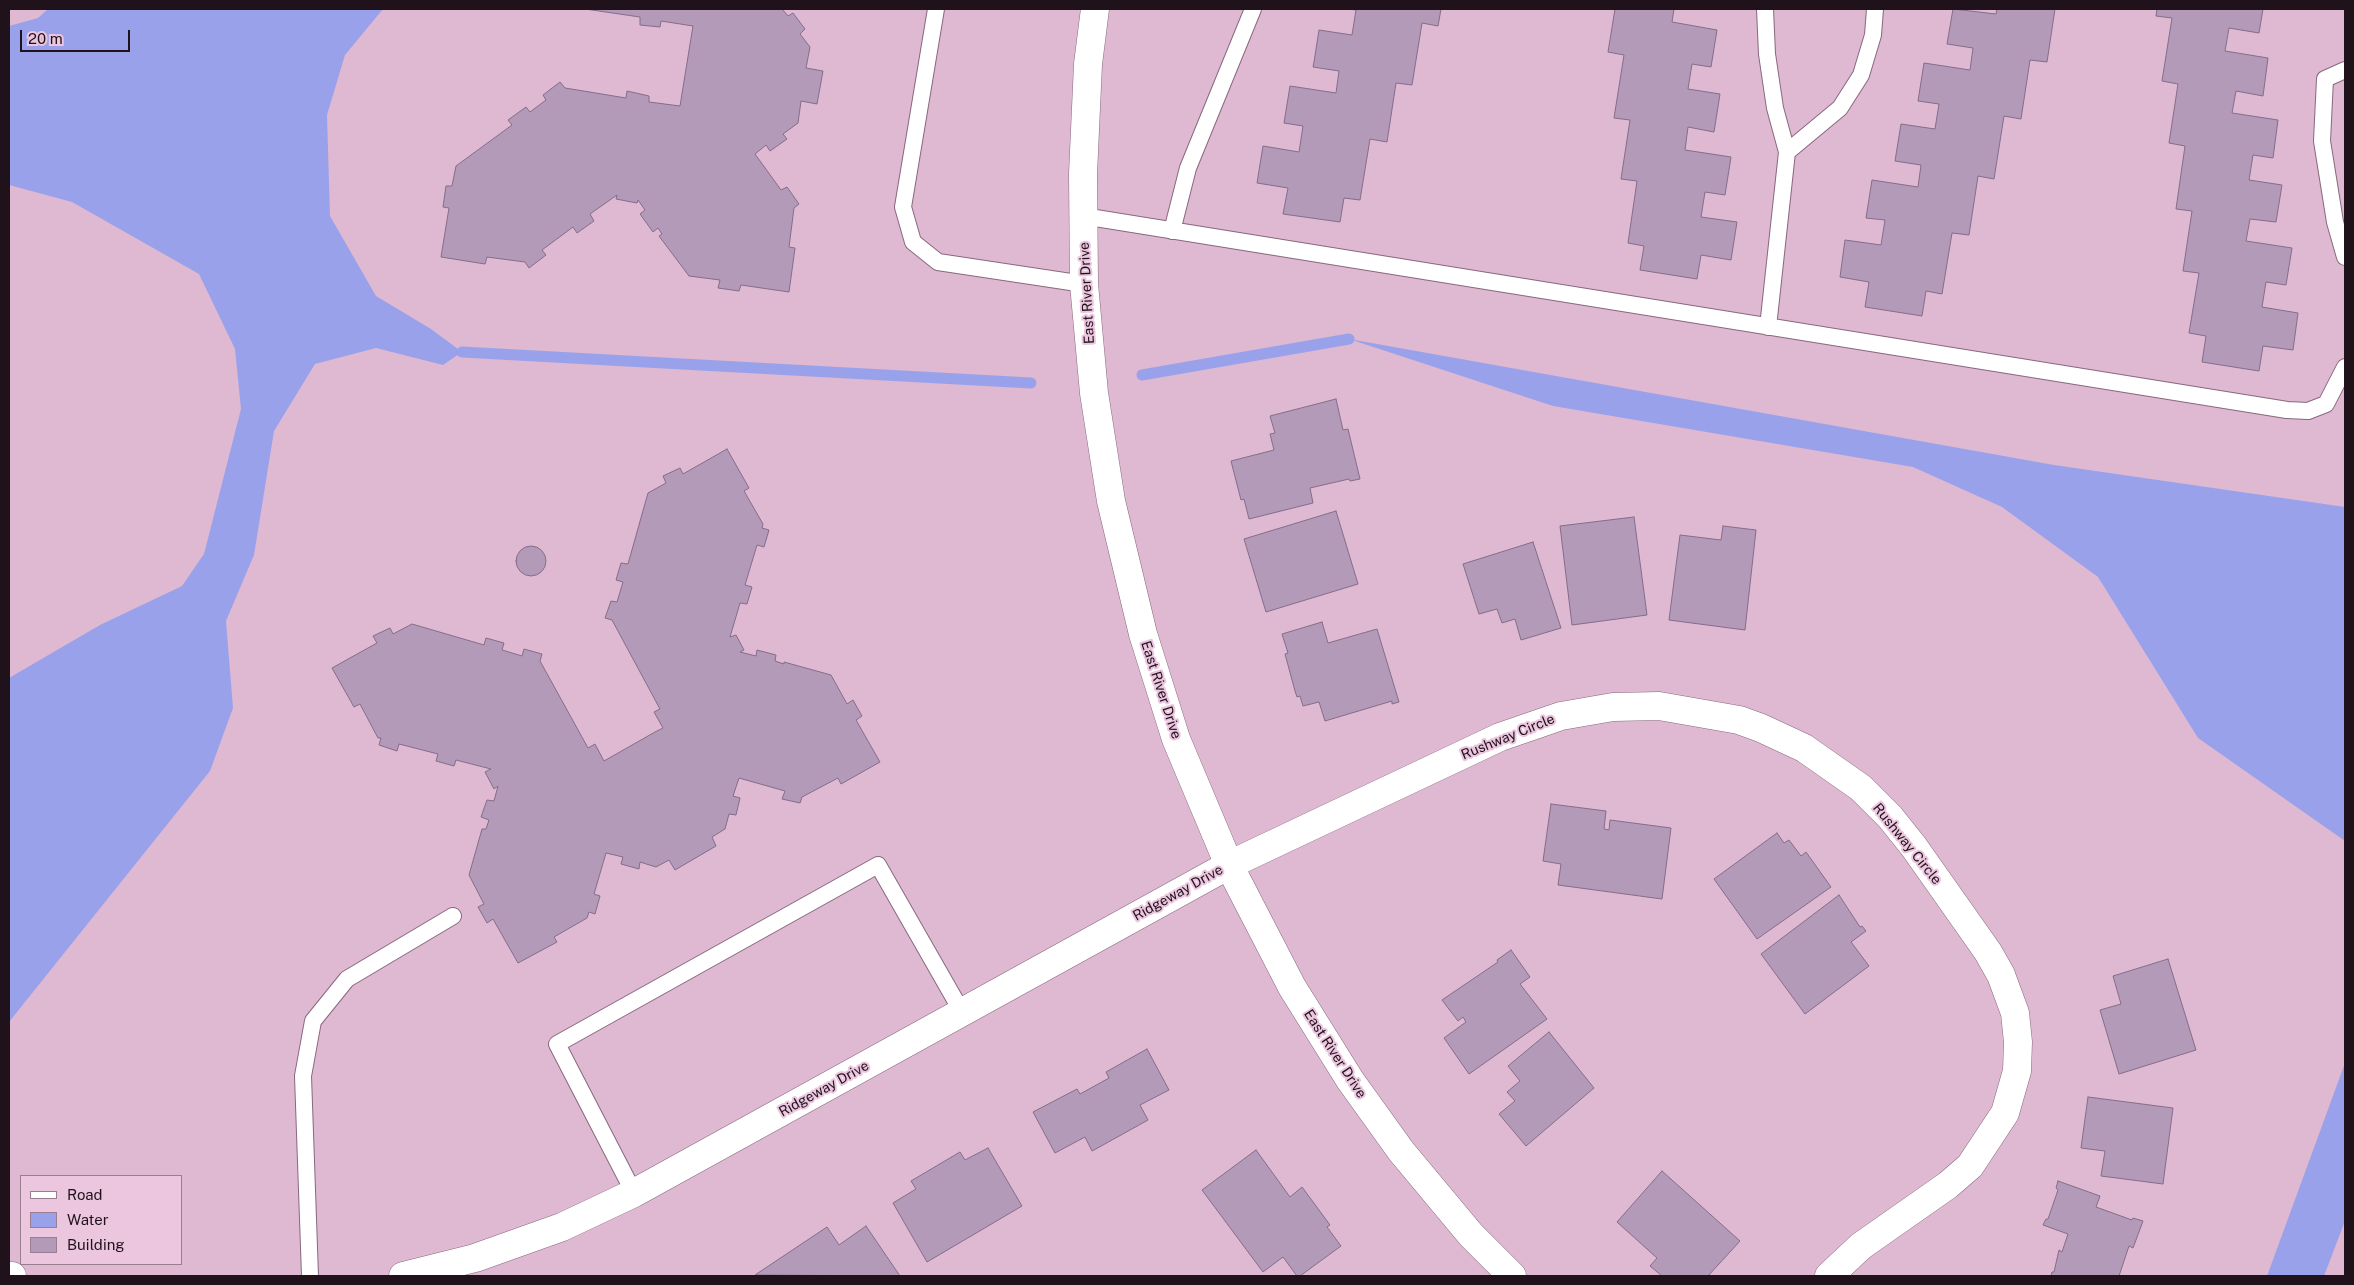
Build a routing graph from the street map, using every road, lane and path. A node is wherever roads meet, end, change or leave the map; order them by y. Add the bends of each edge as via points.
1 (936, 9) edge
2 (1095, 9) edge
3 (1253, 9) edge
4 (1765, 9) edge
5 (1875, 9) edge
6 (2345, 70) edge
7 (1787, 152) junction
8 (1083, 216) junction
9 (1172, 231) junction
10 (2345, 257) edge
11 (1084, 284) junction
12 (1768, 327) junction
13 (2345, 367) edge
14 (1229, 865) junction
15 (453, 916) dead end
16 (962, 1012) junction
17 (634, 1193) junction
18 (481, 1267) edge
19 (310, 1276) edge
20 (403, 1276) edge
21 (1512, 1276) edge
22 (1829, 1276) edge

1 - 11 lane via 903,207 913,242 938,262
2 - 8 street, East River Drive via 1088,64
3 - 9 lane via 1188,168
4 - 7 lane via 1767,54 1775,108
5 - 7 lane via 1873,35 1861,74 1840,108
6 - 10 lane via 2325,79 2322,141 2335,222
7 - 12 lane
8 - 9 lane
8 - 11 street, East River Drive
9 - 12 lane
11 - 14 street, East River Drive via 1094,393 1111,501 1142,634 1176,739
12 - 13 lane via 2287,410 2308,411 2326,404
14 - 16 street, Ridgeway Drive
14 - 21 street, East River Drive via 1292,987 1350,1080 1401,1151 1471,1235
14 - 22 street, Rushway Circle via 1500,737 1561,716 1613,707 1659,706 1740,720 1804,748 1861,788 1914,847 2002,975 2015,1013 2018,1042 2017,1071 2005,1113 1970,1166 1861,1246
15 - 19 lane via 347,979 313,1021 302,1076
16 - 17 street, Ridgeway Drive
16 - 17 lane via 878,865 557,1044
17 - 18 street, Ridgeway Drive
18 - 20 street, Ridgeway Drive

